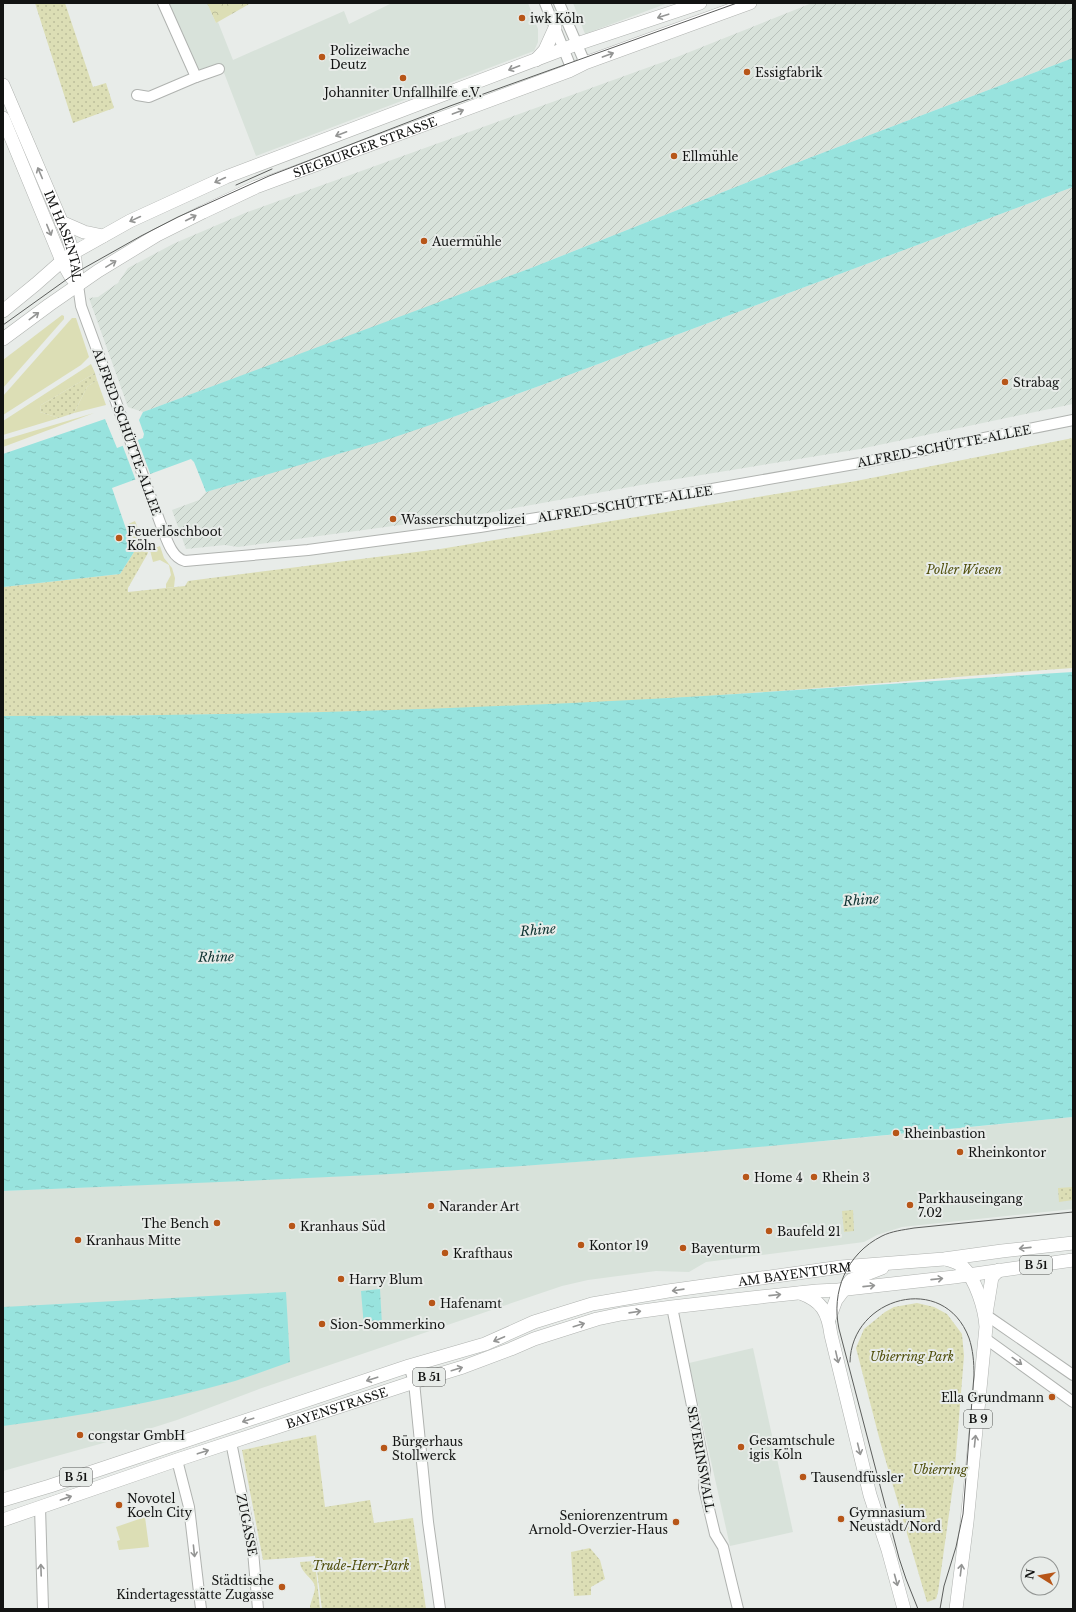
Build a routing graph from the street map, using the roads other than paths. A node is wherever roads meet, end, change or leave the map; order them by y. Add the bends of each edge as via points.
1 (163, 3) edge
2 (545, 3) edge
3 (559, 3) edge
4 (700, 3) edge
5 (750, 3) edge
6 (555, 28) junction
7 (577, 44) junction
8 (564, 50) junction
9 (536, 60) junction
10 (585, 63) junction
11 (219, 69) dead end
12 (572, 70) junction
13 (196, 77) junction
14 (3, 85) edge
15 (137, 95) dead end
16 (3, 118) edge
17 (61, 222) junction
18 (104, 236) junction
19 (72, 251) junction
20 (62, 261) junction
21 (78, 285) junction
22 (3, 311) edge
23 (3, 339) edge
24 (1073, 420) edge
25 (1073, 1243) edge
26 (944, 1259) junction
27 (1073, 1260) edge
28 (894, 1263) junction
29 (999, 1270) junction
30 (799, 1273) junction
31 (969, 1275) junction
32 (710, 1285) junction
33 (844, 1289) junction
34 (800, 1292) junction
35 (646, 1296) joint
36 (712, 1302) junction
37 (672, 1307) junction
38 (986, 1315) junction
39 (829, 1319) junction
40 (986, 1338) junction
41 (408, 1366) junction
42 (1073, 1375) edge
43 (414, 1382) junction
44 (1073, 1402) edge
45 (231, 1442) junction
46 (177, 1460) junction
47 (21, 1495) junction
48 (3, 1500) edge
49 (40, 1506) junction
50 (18, 1515) junction
51 (3, 1520) edge
52 (43, 1609) edge
53 (201, 1609) edge
54 (258, 1609) edge
55 (440, 1609) edge
56 (738, 1609) edge
57 (904, 1609) edge
58 (956, 1609) edge

1 - 13 street
2 - 6 street
3 - 7 street
4 -> 7 main road, SIEGBURGER STRASSE
10 -> 5 main road, SIEGBURGER STRASSE
6 - 8 street
6 - 9 main road via 545,50
7 - 8 main road, SIEGBURGER STRASSE
7 - 10 street
8 - 9 main road, SIEGBURGER STRASSE
8 - 12 street
9 -> 18 main road, SIEGBURGER STRASSE via 226,177 130,221
10 - 12 main road, SIEGBURGER STRASSE
11 - 13 street
21 -> 12 main road, SIEGBURGER STRASSE via 157,235 256,187
13 - 15 street via 148,97
17 -> 14 main road, IM HASENTAL
16 -> 20 main road, IM HASENTAL
17 - 18 main road via 84,232
17 - 19 main road, IM HASENTAL
18 - 19 main road, SIEGBURGER STRASSE
19 - 20 main road, SIEGBURGER STRASSE
19 - 21 main road, IM HASENTAL
20 - 21 main road, IM HASENTAL
20 - 22 main road, SIEGBURGER STRASSE
23 -> 21 main road, SIEGBURGER STRASSE
21 - 24 street, ALFRED-SCHÜTTE-ALLEE via 81,306 156,512 174,554 180,560 300,551 480,527 860,463
25 -> 26 main road, AM BAYENTURM
26 - 28 main road, AM BAYENTURM
26 - 31 main road, B 9 via 963,1266
27 - 29 main road, B 51
28 - 30 main road, AM BAYENTURM / B 51
28 - 33 main road via 851,1280
29 - 31 main road, B 51
29 - 38 main road, B 9 via 992,1277
30 - 32 main road, AM BAYENTURM / B 51
30 - 34 main road via 806,1279 805,1288
33 -> 31 main road, AM BAYENTURM / B 51
31 - 38 main road, B 9
32 -> 35 main road, AM BAYENTURM / B 51
32 - 36 main road via 716,1288 717,1292
33 - 34 main road, AM BAYENTURM / B 51
33 - 39 main road via 836,1300
36 -> 34 main road, AM BAYENTURM / B 51
34 - 39 main road via 818,1303
35 -> 41 main road, BAYENSTRASSE / B 51 via 592,1304 560,1313 485,1344
36 - 37 main road, AM BAYENTURM / B 51
43 -> 37 main road, BAYENSTRASSE / B 51 via 597,1319
37 - 56 street, SEVERINSWALL via 705,1470 704,1488 715,1534 723,1547
38 - 40 main road, B 9
38 - 42 street
39 -> 57 main road via 870,1495
40 -> 44 street
58 -> 40 main road, B 9
41 - 43 street
41 -> 47 main road, BAYENSTRASSE / B 51
43 - 45 main road, BAYENSTRASSE / B 51
43 - 55 street via 428,1522
46 -> 45 main road, BAYENSTRASSE / B 51
45 - 54 street, ZUGASSE via 253,1551
49 -> 46 main road, BAYENSTRASSE / B 51
46 -> 53 street via 189,1506
47 - 48 main road, BAYENSTRASSE / B 51
47 - 50 main road via 17,1503
49 - 50 main road, BAYENSTRASSE / B 51
52 -> 49 street
50 - 51 main road, BAYENSTRASSE / B 51

